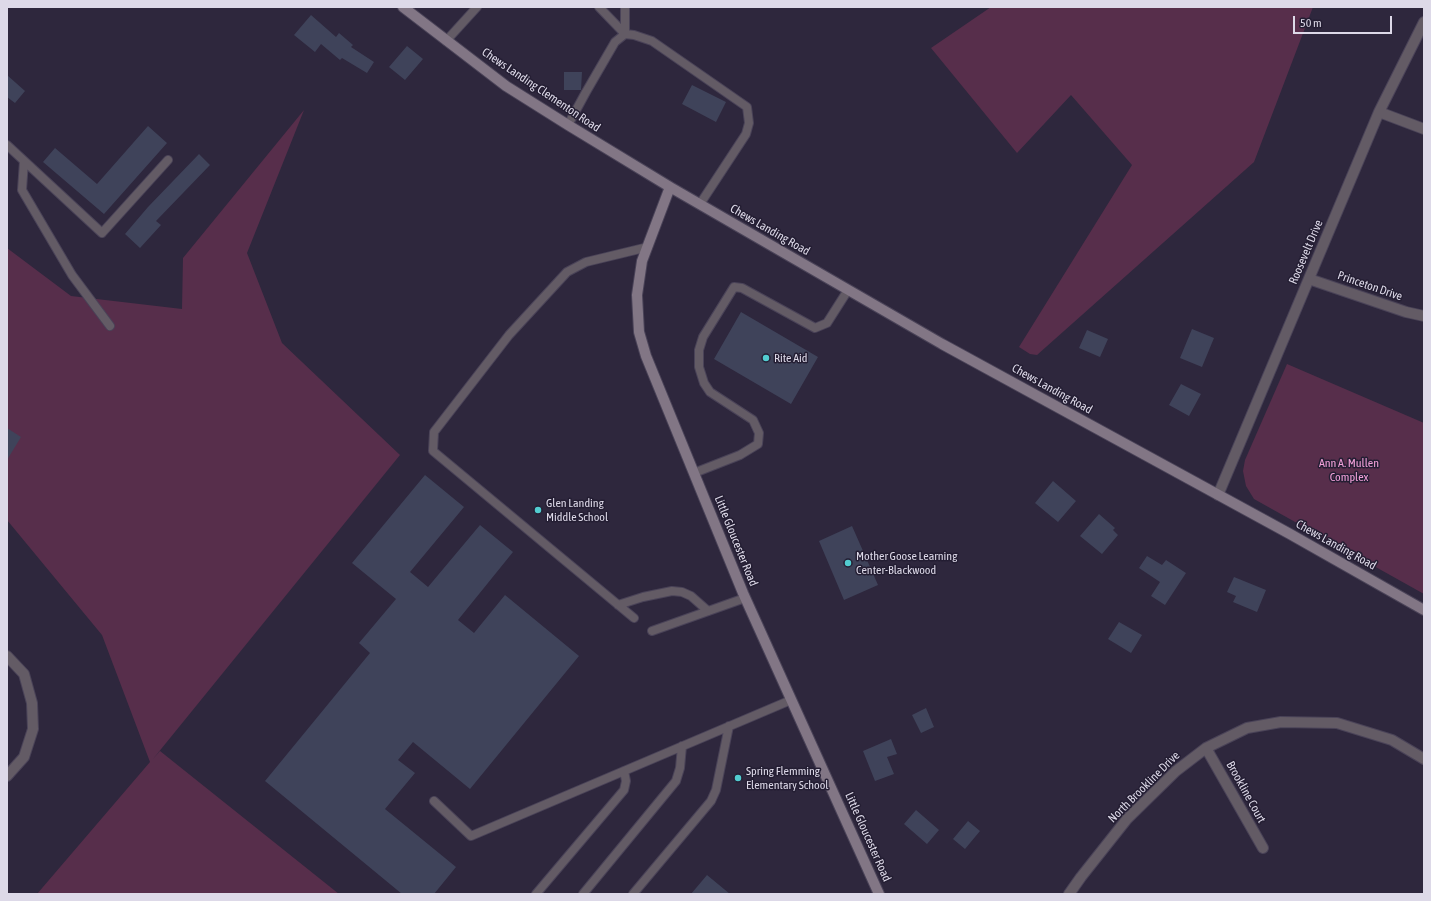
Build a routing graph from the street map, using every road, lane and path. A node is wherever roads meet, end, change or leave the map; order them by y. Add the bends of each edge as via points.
1 (403, 7) edge
2 (477, 7) edge
3 (599, 7) edge
4 (625, 7) edge
5 (1424, 22) edge
6 (625, 34) junction
7 (446, 41) junction
8 (1379, 112) junction
9 (568, 125) junction
10 (1424, 129) edge
11 (7, 145) edge
12 (168, 160) dead end
13 (24, 161) junction
14 (670, 187) junction
15 (700, 204) junction
16 (648, 247) junction
17 (1309, 278) junction
18 (848, 290) junction
19 (1424, 316) edge
20 (110, 326) dead end
21 (694, 473) junction
22 (1218, 495) junction
23 (745, 598) junction
24 (618, 605) junction
25 (1424, 610) edge
26 (708, 611) junction
27 (634, 618) dead end
28 (652, 631) dead end
29 (7, 656) edge
30 (792, 700) junction
31 (729, 726) junction
32 (682, 746) junction
33 (1206, 748) junction
34 (1424, 759) edge
35 (624, 771) junction
36 (7, 776) edge
37 (434, 801) dead end
38 (1263, 848) dead end
39 (536, 894) edge
40 (583, 894) edge
41 (633, 894) edge
42 (879, 894) edge
43 (1069, 894) edge

1 - 7 main road, Chews Landing Clementon Road
2 - 7 lane
3 - 6 lane
4 - 6 lane
5 - 8 street, Roosevelt Drive
6 - 9 lane via 610,49
6 - 15 lane via 652,41 747,107 750,123 746,134
7 - 9 main road, Chews Landing Clementon Road via 506,86
8 - 10 street
8 - 17 street, Roosevelt Drive
9 - 14 main road, Chews Landing Clementon Road
11 - 13 lane
12 - 13 lane via 102,233
13 - 20 lane via 22,190 72,275
14 - 15 main road, Chews Landing Road
14 - 16 main road, Little Gloucester Road
15 - 18 main road, Chews Landing Road
16 - 21 main road, Little Gloucester Road via 642,261 637,294 639,332 646,356
16 - 24 lane via 586,262 567,272 509,335 434,432 433,451
17 - 19 street, Princeton Drive
17 - 22 street, Roosevelt Drive
18 - 21 lane via 827,323 815,328 742,288 734,287 703,337 699,350 700,366 704,383 710,392 753,420 759,433 758,444 740,455
18 - 22 main road, Chews Landing Road
21 - 23 main road, Little Gloucester Road
22 - 25 main road, Chews Landing Road
23 - 26 lane
23 - 30 main road, Little Gloucester Road
24 - 26 lane via 672,591 691,596
24 - 27 lane
26 - 28 lane
29 - 36 street via 24,674 32,702 33,729 24,757
30 - 31 lane
30 - 42 main road, Little Gloucester Road
31 - 32 lane
31 - 41 lane via 716,790 711,801
32 - 35 lane
32 - 40 lane via 676,780
33 - 34 street, North Brookline Drive via 1247,728 1280,722 1337,723 1392,740
33 - 38 street, Brookline Court
33 - 43 street, North Brookline Drive via 1176,771 1127,819
35 - 37 lane via 470,836
35 - 39 lane via 624,790

